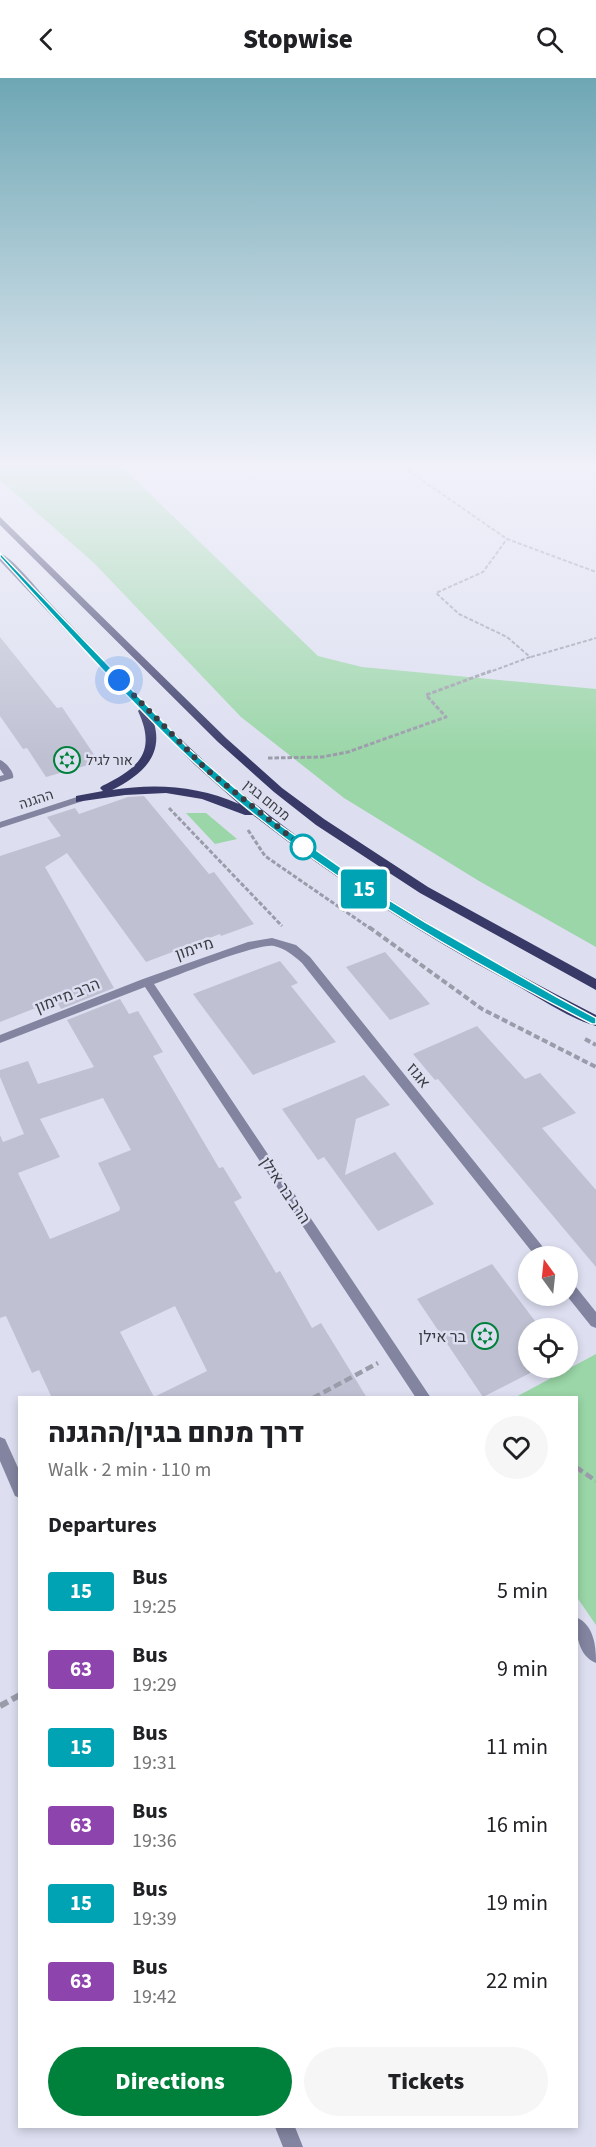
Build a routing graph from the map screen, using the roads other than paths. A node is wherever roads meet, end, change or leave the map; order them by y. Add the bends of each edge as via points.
1 (7, 564) edge
2 (44, 564) edge
3 (134, 696) junction
4 (0, 763) edge
5 (0, 779) edge
6 (80, 799) junction
7 (267, 820) junction
8 (0, 825) edge
9 (252, 945) joint
10 (147, 982) junction
11 (596, 985) edge
12 (596, 1021) edge
13 (0, 1040) edge
14 (535, 1246) edge
15 (578, 1300) edge
16 (596, 1322) edge
17 (423, 1396) edge
18 (0, 1444) edge
19 (18, 1486) edge
20 (578, 1628) edge
21 (596, 1655) edge
22 (285, 2128) edge
23 (293, 2147) edge

1 - 3 main road, מנחם בגין
2 - 11 main road, מנחם בגין via 242,759 320,822 424,890
3 - 6 main road via 153,732 149,755 115,784
3 - 7 main road, מנחם בגין via 206,769
4 - 5 street via 10,776
6 - 7 main road via 122,790 183,790
6 - 8 street, ההגנה
7 - 12 main road, מנחם בגין via 422,925
9 - 10 street, מיימון
9 - 14 street, אגוז via 272,942 292,948 306,960
10 - 13 street, הרב מיימון
10 - 17 street, הרב בר אילן
15 - 16 street
18 - 19 street
20 - 21 street
22 - 23 street

